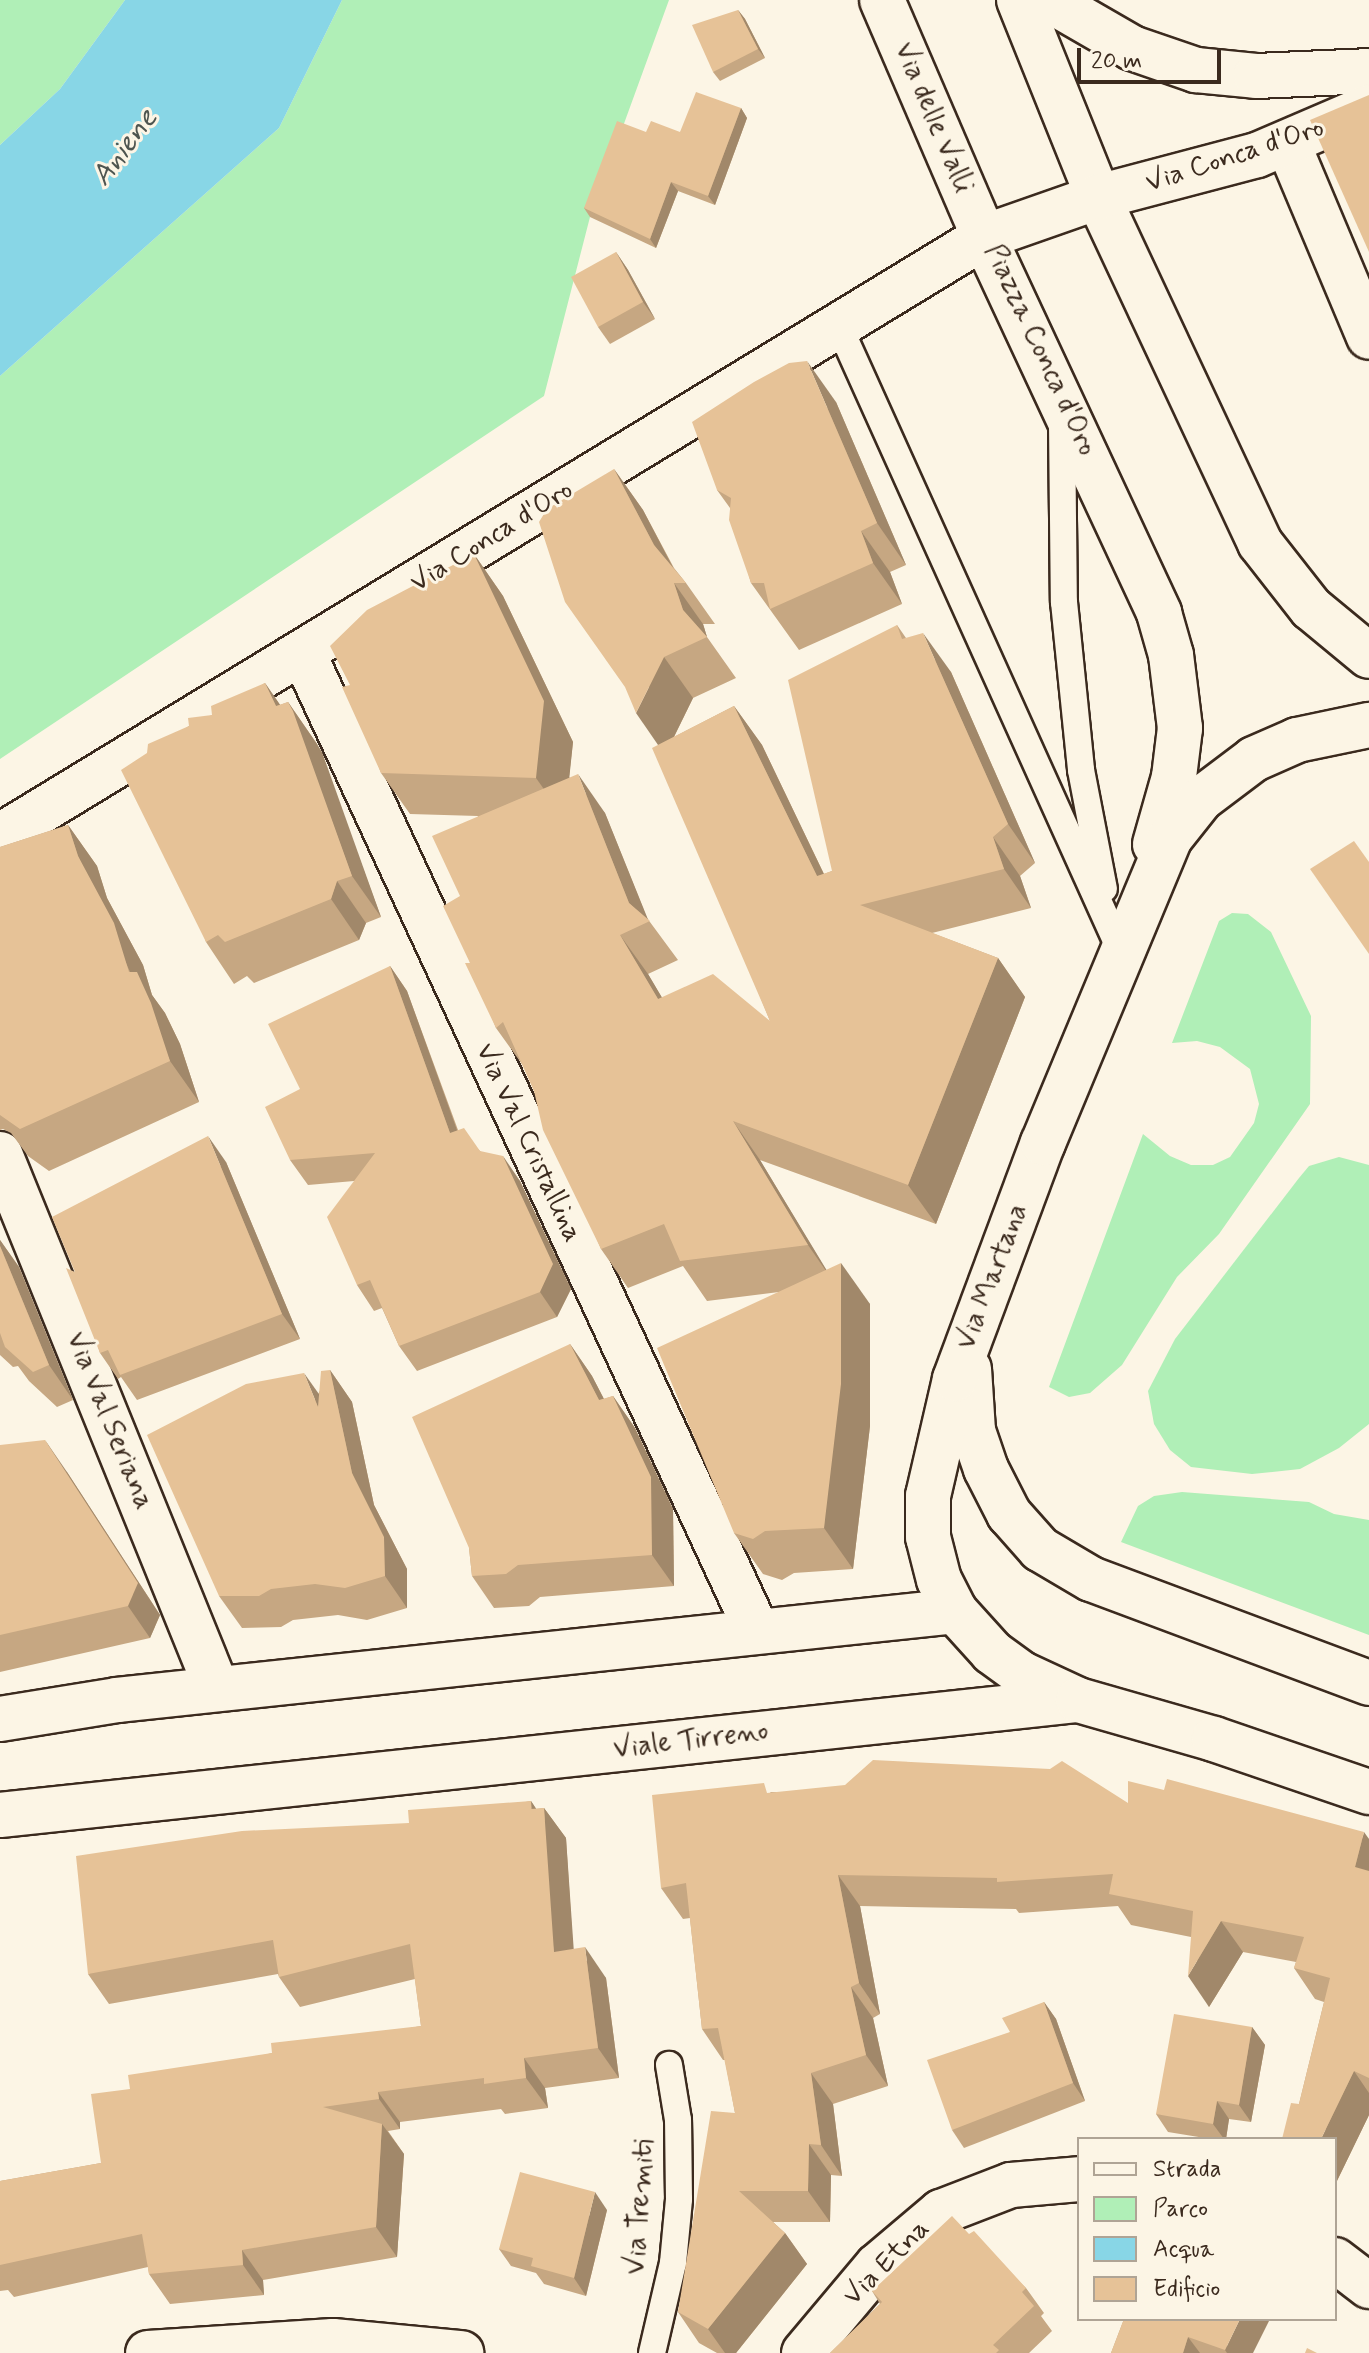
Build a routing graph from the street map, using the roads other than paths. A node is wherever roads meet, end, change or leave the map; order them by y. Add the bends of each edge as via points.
1 (882, 0) edge
2 (1019, 0) edge
3 (1049, 0) edge
4 (1369, 71) edge
5 (1369, 107) edge
6 (1288, 144) junction
7 (1098, 197) junction
8 (984, 237) junction
9 (838, 324) junction
10 (1369, 337) edge
11 (1062, 404) junction
12 (303, 653) junction
13 (1369, 656) edge
14 (1369, 725) edge
15 (0, 836) edge
16 (1122, 954) junction
17 (0, 1154) edge
18 (969, 1339) junction
19 (955, 1611) junction
20 (757, 1631) junction
21 (1369, 1683) edge
22 (217, 1689) junction
23 (1078, 1700) junction
24 (0, 1719) edge
25 (1369, 1792) edge
26 (0, 1815) edge
27 (669, 2065) dead end
28 (1077, 2179) edge
29 (1337, 2262) edge
30 (1369, 2286) edge
31 (148, 2353) edge
32 (461, 2353) edge
33 (652, 2353) edge
34 (804, 2353) edge

1 - 8 street, Via delle Valli
2 - 7 street
3 - 4 street via 1132,48 1196,70 1256,76
5 - 6 street, Via Conca d'Oro
6 - 7 street, Via Conca d'Oro
6 - 10 street
7 - 8 street, Piazza Conca d'Oro
7 - 13 street via 1260,543 1311,608
8 - 9 street, Via Conca d'Oro
8 - 11 street, Piazza Conca d'Oro
9 - 12 street, Via Conca d'Oro
9 - 16 lane
11 - 16 lane via 1064,602 1077,734 1097,862
11 - 16 street, Piazza Conca d'Oro via 1151,591 1178,693 1174,777
12 - 15 street, Via Conca d'Oro
12 - 20 street, Via Val Cristallina
14 - 16 street via 1340,728 1267,752 1201,799 1163,851
16 - 18 street, Via Martana
17 - 22 street, Via Val Seriana
18 - 19 street, Via Martana via 940,1435 928,1505 935,1566
18 - 21 street via 969,1401 979,1451 1009,1514 1040,1549 1091,1579
19 - 20 street
19 - 23 street via 1006,1663
20 - 22 street
22 - 24 street
23 - 25 street, Viale Tirreno
23 - 26 street, Viale Tirreno
27 - 33 lane, Via Tremiti via 678,2120 679,2199 673,2263
28 - 34 street, Via Etna via 1011,2185 941,2212 877,2266
29 - 30 street
31 - 32 street via 333,2341

